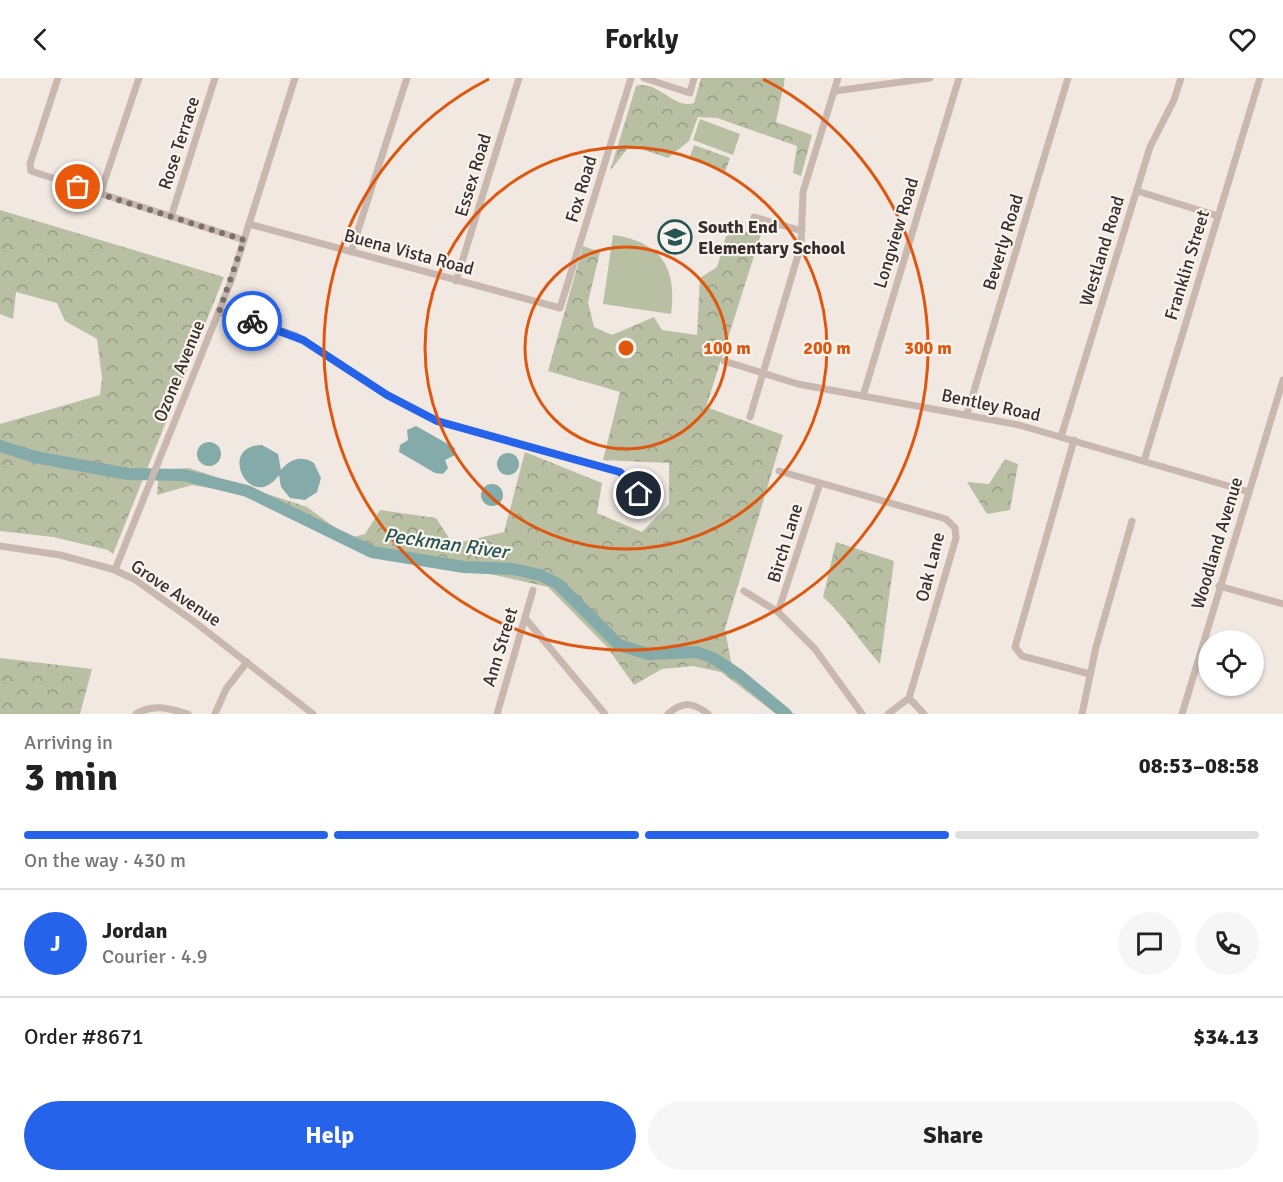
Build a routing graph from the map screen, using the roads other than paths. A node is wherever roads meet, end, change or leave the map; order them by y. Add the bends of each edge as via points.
1 (58, 78) edge
2 (139, 78) edge
3 (215, 78) edge
4 (296, 78) edge
5 (407, 78) edge
6 (519, 78) edge
7 (631, 78) edge
8 (644, 78) edge
9 (694, 78) edge
10 (838, 78) edge
11 (930, 78) edge
12 (959, 78) edge
13 (1068, 78) edge
14 (1181, 78) edge
15 (1260, 78) edge
16 (835, 91) junction
17 (1137, 191) junction
18 (100, 194) junction
19 (1218, 216) junction
20 (171, 217) junction
21 (754, 217) dead end
22 (249, 224) junction
23 (802, 231) junction
24 (244, 240) junction
25 (351, 252) junction
26 (456, 281) junction
27 (560, 308) joint
28 (219, 312) junction
29 (724, 361) dead end
30 (763, 373) junction
31 (1283, 380) edge
32 (863, 396) junction
33 (967, 414) junction
34 (750, 417) dead end
35 (1061, 437) junction
36 (1074, 440) junction
37 (1144, 461) junction
38 (778, 471) dead end
39 (820, 483) junction
40 (1249, 492) junction
41 (639, 494) dead end
42 (1132, 521) dead end
43 (0, 546) edge
44 (115, 570) junction
45 (1219, 586) junction
46 (533, 590) dead end
47 (744, 591) dead end
48 (1283, 604) edge
49 (778, 612) junction
50 (525, 618) junction
51 (247, 662) junction
52 (1090, 674) junction
53 (909, 698) junction
54 (136, 714) edge
55 (188, 714) edge
56 (214, 714) edge
57 (313, 714) edge
58 (497, 714) edge
59 (605, 714) edge
60 (668, 714) edge
61 (708, 714) edge
62 (862, 714) edge
63 (888, 714) edge
64 (924, 714) edge
65 (1082, 714) edge
66 (1182, 714) edge

1 - 18 street via 30,169
2 - 18 street
3 - 20 street, Rose Terrace
4 - 22 street, Ozone Avenue
5 - 25 street
6 - 26 street, Essex Road
7 - 27 street, Fox Road
8 - 9 street via 690,93
10 - 16 street
11 - 16 street
12 - 32 street, Longview Road
13 - 33 street, Beverly Road
14 - 17 street, Westland Road via 1152,142
15 - 19 street, Franklin Street
16 - 23 street via 803,192
17 - 19 street
17 - 35 street, Westland Road
18 - 20 street
19 - 37 street, Franklin Street
20 - 24 street
21 - 23 street
22 - 24 street, Ozone Avenue
22 - 25 street, Buena Vista Road
23 - 30 street
24 - 28 street, Ozone Avenue
25 - 26 street, Buena Vista Road
26 - 27 street, Buena Vista Road
28 - 41 street via 295,335 430,418 620,472
28 - 44 street, Ozone Avenue
29 - 30 street, Bentley Road
30 - 32 street, Bentley Road
30 - 34 street
31 - 40 street, Woodland Avenue
32 - 33 street, Bentley Road
33 - 35 street, Bentley Road
35 - 36 street, Bentley Road
36 - 37 street, Bentley Road
36 - 52 street via 1016,651 1024,657
37 - 40 street, Bentley Road
38 - 39 street, Oak Lane
39 - 49 street, Birch Lane
39 - 53 street, Oak Lane via 946,519 955,528 956,538
40 - 45 street, Woodland Avenue
42 - 52 street
43 - 44 street, Grove Avenue via 60,555
44 - 51 street, Grove Avenue via 158,596
45 - 48 street
45 - 66 street, Woodland Avenue
46 - 50 street, Ann Street
47 - 49 street
49 - 62 street via 815,649
50 - 58 street, Ann Street
50 - 59 street
51 - 56 street via 226,689
51 - 57 street, Grove Avenue
52 - 65 street
53 - 63 street
53 - 64 street
54 - 55 street via 160,707
60 - 61 street via 688,704

